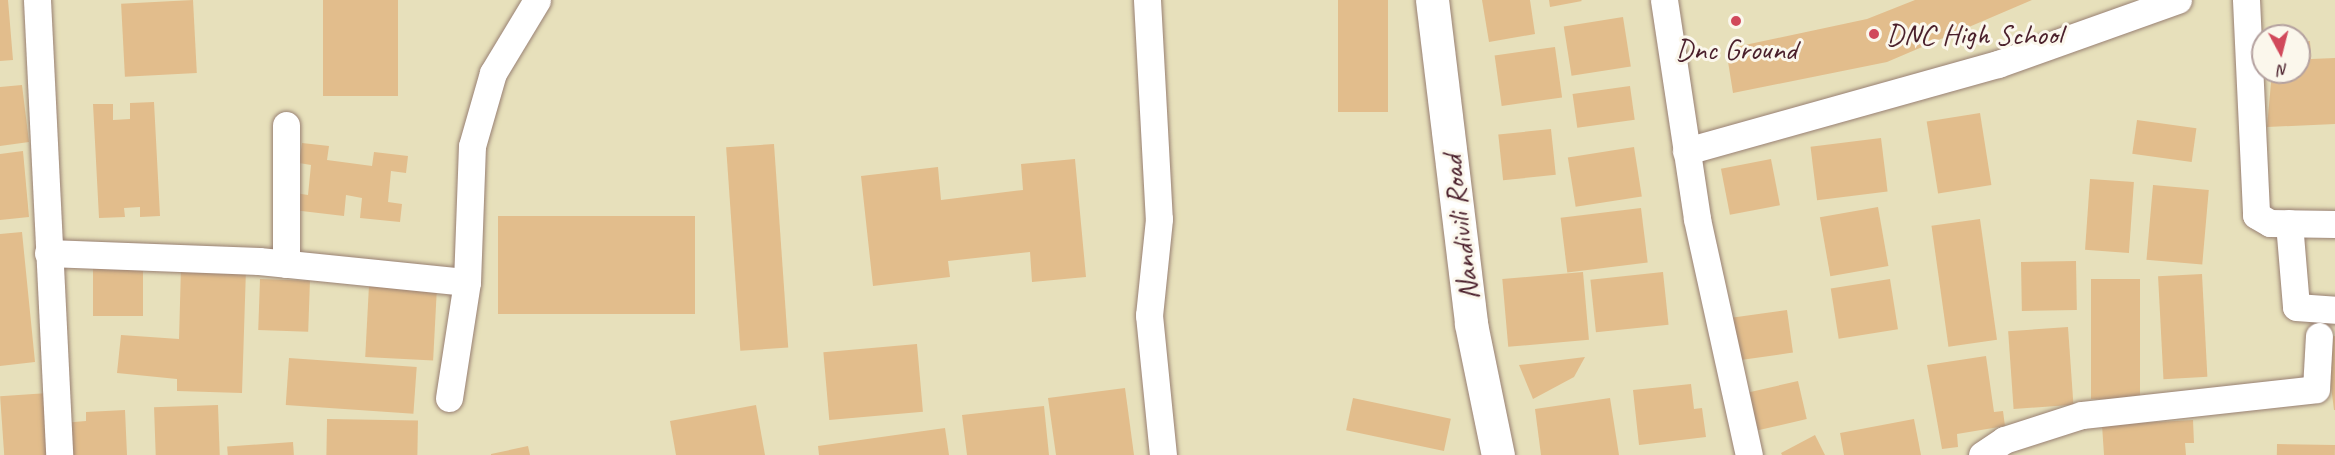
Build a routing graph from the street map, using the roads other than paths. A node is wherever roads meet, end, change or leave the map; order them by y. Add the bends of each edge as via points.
1 (37, 0) edge
2 (537, 0) edge
3 (1147, 0) edge
4 (1432, 0) edge
5 (1664, 0) edge
6 (2178, 0) edge
7 (2246, 0) edge
8 (286, 125) dead end
9 (1686, 151) junction
10 (2289, 223) junction
11 (2335, 224) edge
12 (48, 253) junction
13 (286, 264) junction
14 (466, 282) junction
15 (2335, 310) edge
16 (2319, 336) dead end
17 (449, 398) dead end
18 (59, 455) edge
19 (1163, 455) edge
20 (1498, 455) edge
21 (1749, 455) edge
22 (1982, 455) edge

1 - 12 street
2 - 14 street via 493,73 472,146
3 - 19 street via 1159,219 1149,315
4 - 20 street, Nandivili Road via 1471,324
5 - 9 street
6 - 9 street via 1998,64
7 - 10 street via 2253,204 2264,221
8 - 13 street
9 - 21 street via 1736,414
10 - 11 street
10 - 15 street via 2296,307
12 - 13 street
12 - 18 street
13 - 14 street
14 - 17 street
16 - 22 street via 2316,389 2082,415 2004,440

